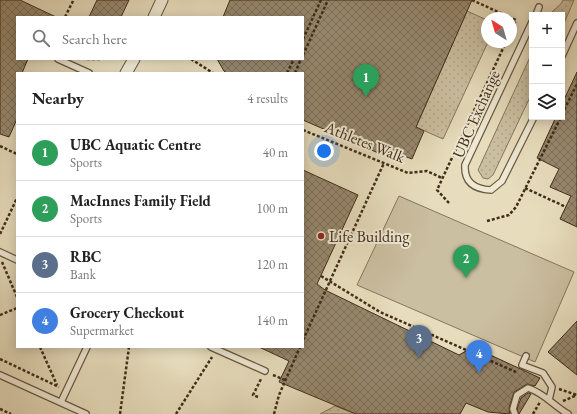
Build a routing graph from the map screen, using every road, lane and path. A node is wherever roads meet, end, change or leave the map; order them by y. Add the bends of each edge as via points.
1 (162, 0) edge
2 (321, 0) edge
3 (328, 0) edge
4 (472, 0) edge
5 (72, 1) edge
6 (539, 7) dead end
7 (498, 12) edge
8 (537, 12) edge
9 (65, 16) edge
10 (154, 16) edge
11 (577, 23) edge
12 (529, 28) edge
13 (304, 37) edge
14 (503, 48) edge
15 (565, 49) edge
16 (304, 54) edge
17 (60, 60) edge
18 (133, 60) edge
19 (193, 60) edge
20 (294, 60) edge
21 (301, 60) edge
22 (87, 72) edge
23 (127, 72) edge
24 (211, 72) edge
25 (288, 72) edge
26 (295, 72) edge
27 (577, 84) edge
28 (565, 108) edge
29 (532, 120) edge
30 (559, 120) edge
31 (304, 130) edge
32 (0, 146) edge
33 (16, 154) edge
34 (384, 163) junction
35 (442, 178) junction
36 (525, 188) junction
37 (16, 200) edge
38 (449, 203) dead end
39 (566, 207) dead end
40 (487, 221) dead end
41 (0, 234) edge
42 (0, 252) edge
43 (0, 259) edge
44 (16, 260) edge
45 (321, 276) dead end
46 (330, 281) junction
47 (16, 295) edge
48 (16, 308) edge
49 (0, 315) edge
50 (304, 338) edge
51 (40, 348) edge
52 (87, 348) edge
53 (128, 348) edge
54 (213, 348) edge
55 (300, 348) edge
56 (218, 350) junction
57 (526, 356) dead end
58 (0, 359) edge
59 (265, 371) junction
60 (516, 372) dead end
61 (0, 375) edge
62 (285, 380) junction
63 (57, 386) junction
64 (67, 390) junction
65 (258, 397) dead end
66 (549, 400) junction
67 (61, 402) junction
68 (0, 409) edge
69 (11, 414) edge
70 (86, 414) edge
71 (120, 414) edge
72 (176, 414) edge
73 (274, 414) edge
74 (515, 414) edge
75 (568, 414) edge

1 - 10 street
2 - 13 path
3 - 16 path
4 - 7 path
5 - 9 path
6 - 8 lane
11 - 15 lane
12 - 29 lane, UBC Exchange via 465,164 465,175 469,181 480,189 491,190 502,181
14 - 35 path
17 - 22 lane
18 - 23 street
19 - 24 path
20 - 25 path
21 - 26 path
27 - 28 path
30 - 36 path
31 - 34 path, Athletes Walk
32 - 33 path
34 - 35 path, Athletes Walk via 408,173 428,171
34 - 46 path
35 - 38 path via 437,191
36 - 39 path
36 - 40 path via 509,215
37 - 41 path
42 - 44 lane
43 - 47 path
45 - 46 path
46 - 50 path
46 - 60 path via 380,312
48 - 49 path
51 - 63 path
52 - 64 lane
53 - 71 path
54 - 56 lane
55 - 62 path
56 - 59 lane
56 - 72 path
57 - 66 lane via 522,365 543,373 552,387
58 - 63 path
59 - 62 path
59 - 65 path via 253,395
61 - 67 lane
62 - 73 path
63 - 64 path
64 - 67 lane
66 - 74 lane via 528,388 517,395 513,409
66 - 75 lane
67 - 70 lane
68 - 69 path

